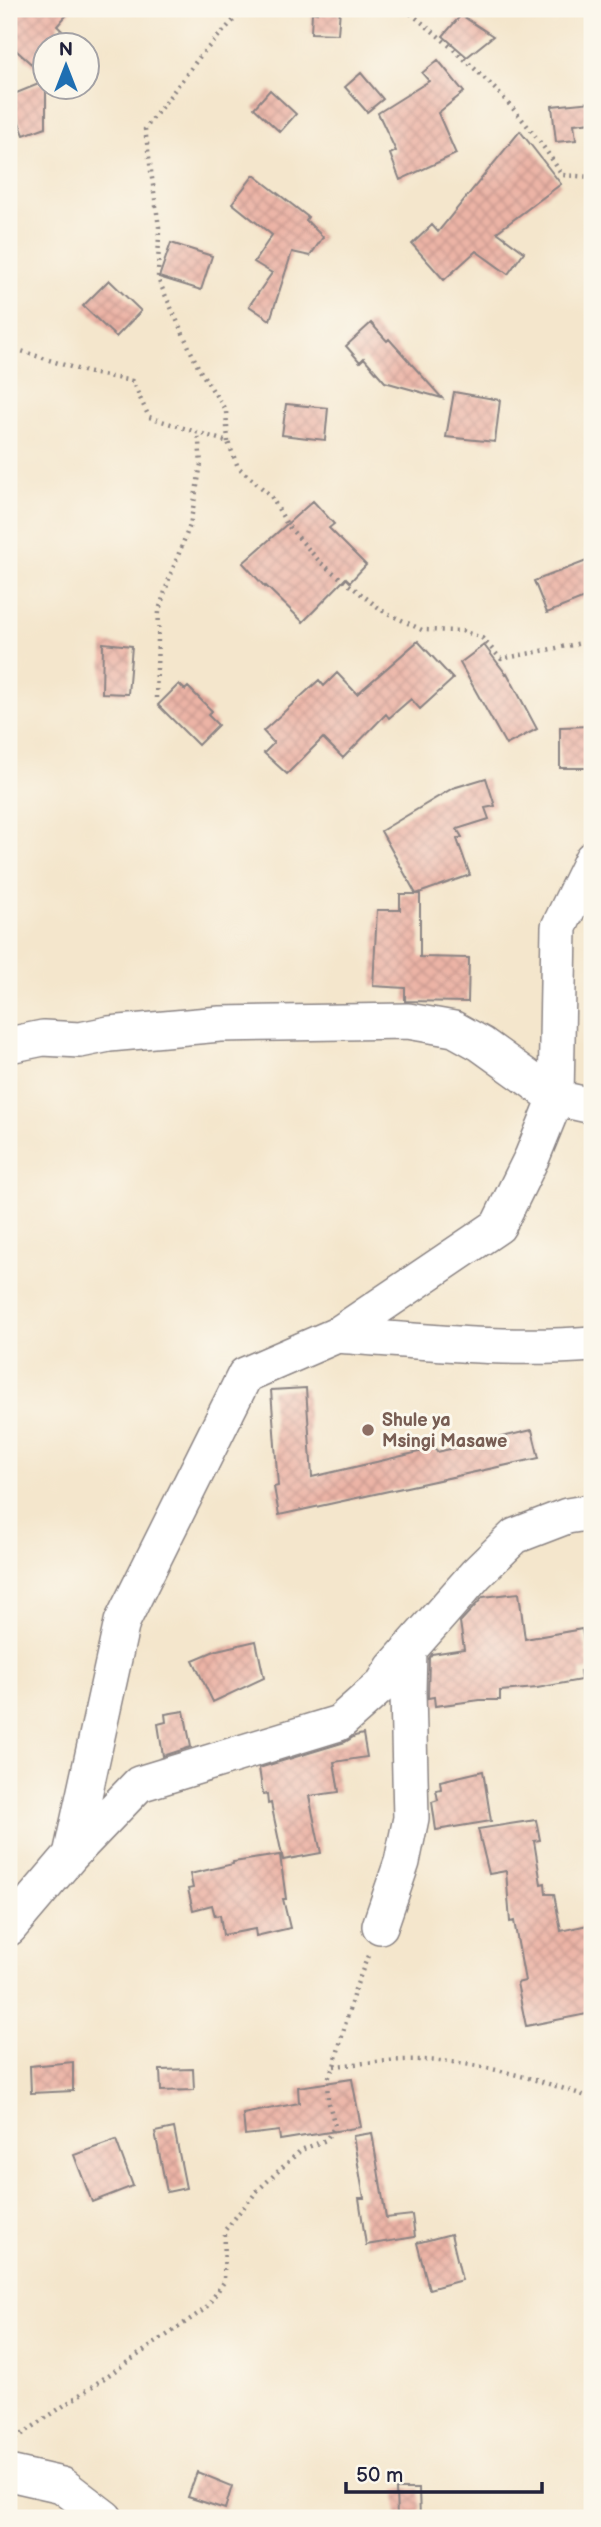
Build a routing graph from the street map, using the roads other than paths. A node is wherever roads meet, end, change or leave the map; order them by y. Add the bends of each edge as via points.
1 (592, 859) edge
2 (9, 1045) edge
3 (556, 1098) junction
4 (592, 1107) edge
5 (337, 1335) junction
6 (592, 1344) edge
7 (592, 1512) edge
8 (410, 1649) junction
9 (71, 1855) junction
10 (380, 1926) road end
11 (9, 1928) edge
12 (9, 2473) edge
13 (105, 2518) edge

1 - 3 street via 559,927
2 - 3 street via 43,1038 80,1040 220,1024 408,1021 454,1029
3 - 4 street
3 - 5 street via 498,1226
5 - 6 street via 474,1344
5 - 9 street via 245,1375 122,1622
7 - 8 street via 515,1536
8 - 9 street via 383,1684 339,1724 139,1784
8 - 10 street via 411,1818
9 - 11 street
12 - 13 street via 62,2485

